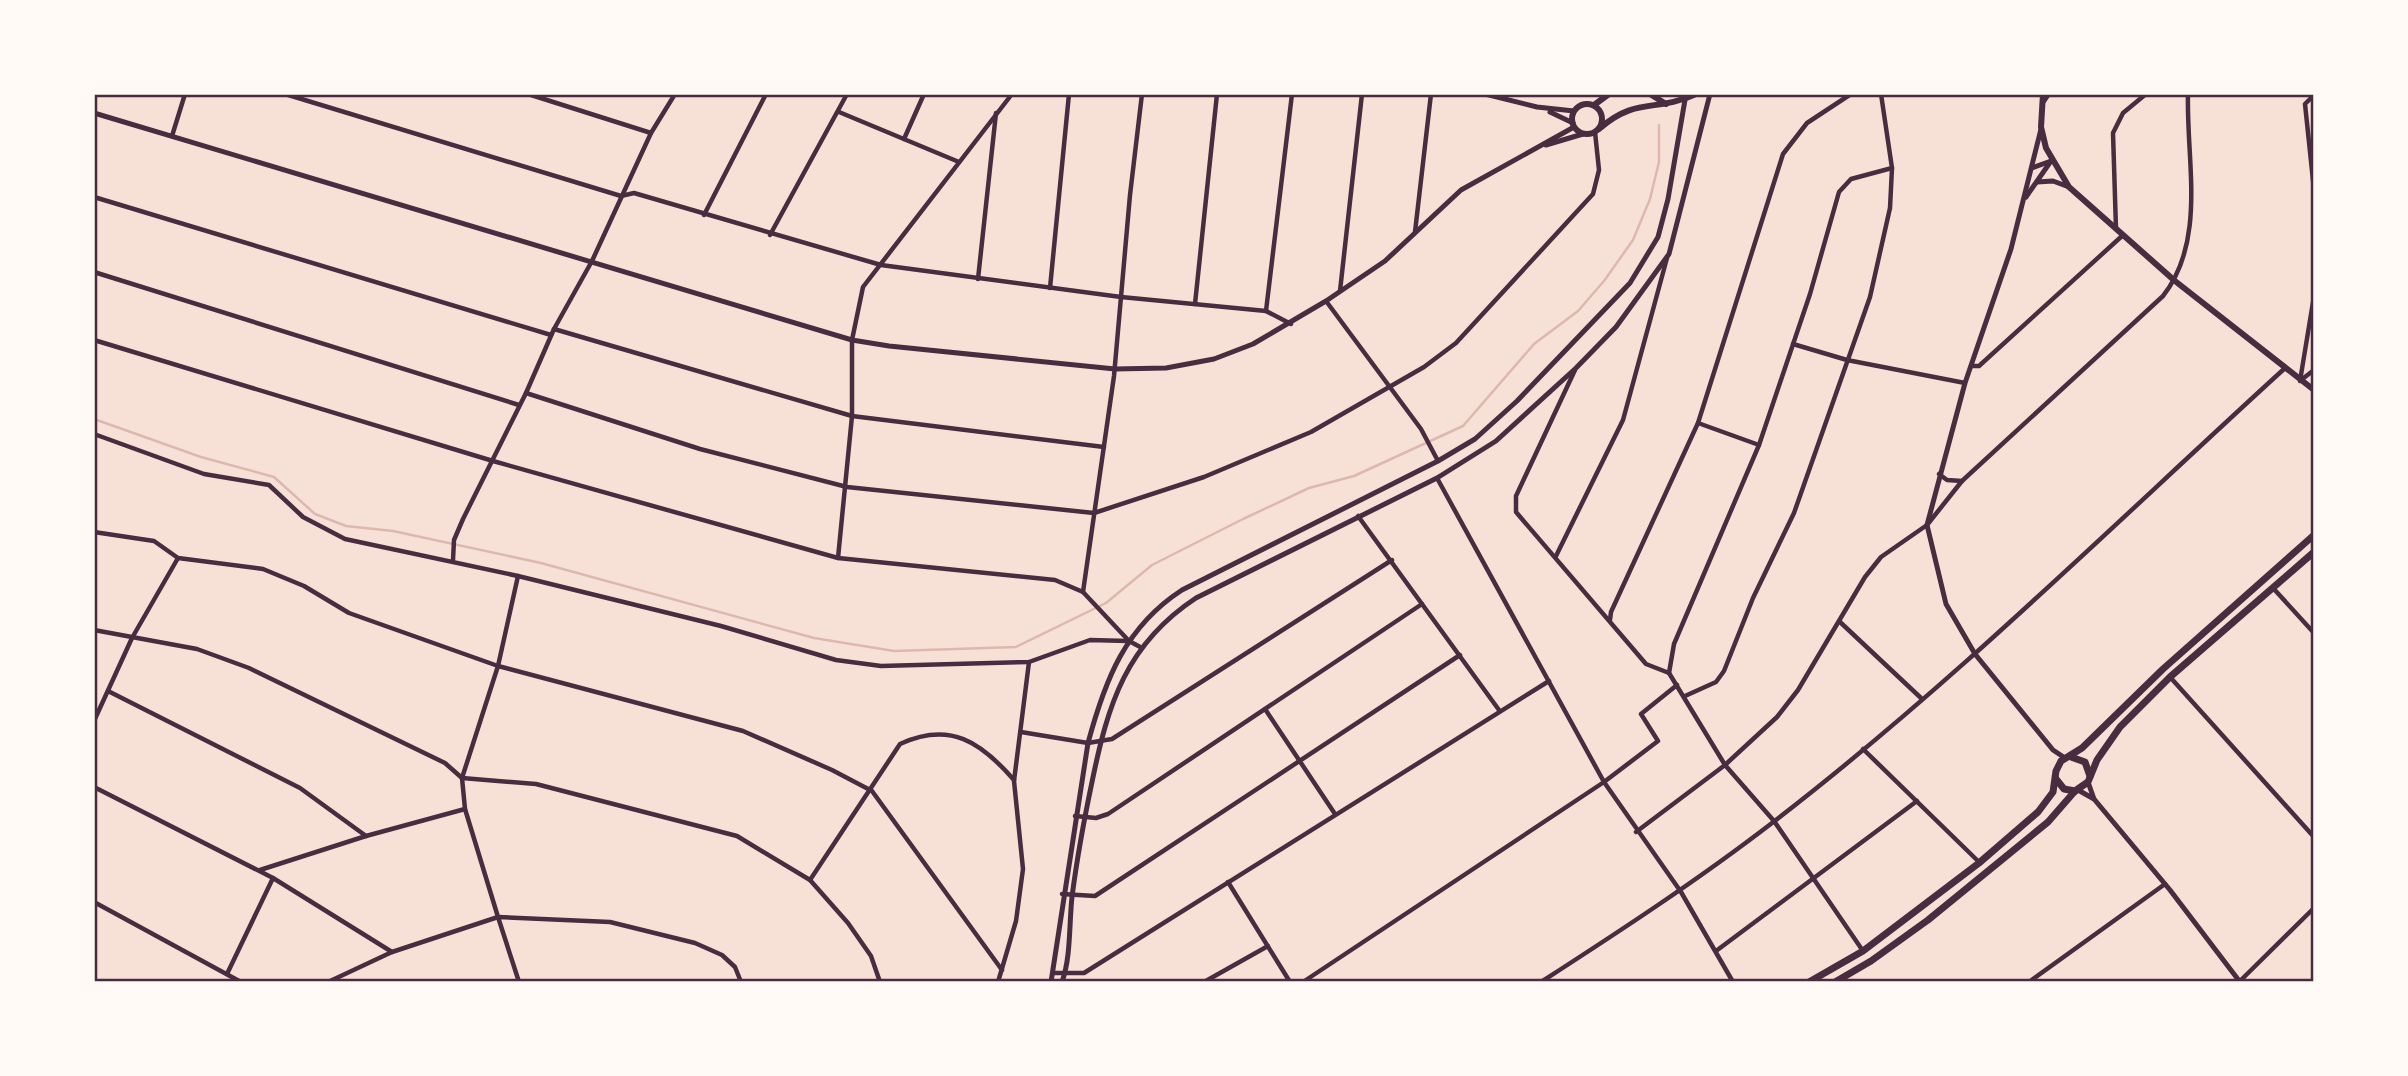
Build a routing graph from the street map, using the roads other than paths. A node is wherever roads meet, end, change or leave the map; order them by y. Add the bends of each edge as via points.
1 (185, 94) edge
2 (285, 94) edge
3 (528, 94) edge
4 (675, 94) edge
5 (766, 94) edge
6 (847, 94) edge
7 (924, 94) edge
8 (1012, 94) edge
9 (1069, 94) edge
10 (1142, 94) edge
11 (1217, 94) edge
12 (1292, 94) edge
13 (1362, 94) edge
14 (1431, 94) edge
15 (1485, 94) edge
16 (1609, 94) edge
17 (1650, 94) edge
18 (1696, 94) edge
19 (1710, 94) edge
20 (1851, 94) edge
21 (1881, 94) edge
22 (2037, 94) edge
23 (2043, 94) edge
24 (2049, 94) edge
25 (2146, 94) edge
26 (2188, 94) edge
27 (2314, 95) edge
28 (1684, 98) edge
29 (1594, 105) junction
30 (1667, 105) junction
31 (2042, 105) junction
32 (1537, 107) junction
33 (1574, 111) junction
34 (839, 112) junction
35 (997, 112) junction
36 (94, 113) edge
37 (1573, 125) junction
38 (2041, 127) junction
39 (1597, 131) junction
40 (651, 133) junction
41 (1583, 134) junction
42 (172, 136) junction
43 (904, 139) junction
44 (1536, 148) junction
45 (2052, 161) junction
46 (958, 162) junction
47 (1892, 168) junction
48 (2030, 169) junction
49 (2037, 182) junction
50 (2069, 187) junction
51 (2314, 190) edge
52 (621, 196) junction
53 (94, 197) edge
54 (2020, 212) junction
55 (704, 215) junction
56 (2116, 230) junction
57 (1415, 232) junction
58 (770, 235) junction
59 (2122, 236) junction
60 (1668, 254) junction
61 (592, 261) junction
62 (881, 265) junction
63 (94, 272) edge
64 (978, 279) junction
65 (2175, 281) junction
66 (1050, 288) junction
67 (1340, 291) junction
68 (2314, 296) edge
69 (1121, 298) junction
70 (1326, 301) junction
71 (1195, 304) junction
72 (1266, 311) junction
73 (1291, 324) junction
74 (554, 329) junction
75 (551, 335) junction
76 (94, 340) edge
77 (852, 340) junction
78 (1793, 344) junction
79 (1847, 360) junction
80 (1971, 366) junction
81 (1576, 368) junction
82 (1115, 369) junction
83 (2284, 369) junction
84 (2314, 370) edge
85 (2300, 381) junction
86 (1965, 383) junction
87 (1389, 387) junction
88 (2314, 390) edge
89 (526, 393) junction
90 (519, 405) junction
91 (852, 416) junction
92 (1698, 423) junction
93 (94, 434) edge
94 (1759, 445) junction
95 (1104, 447) junction
96 (1438, 460) junction
97 (493, 461) junction
98 (1939, 473) junction
99 (1437, 478) junction
100 (1962, 481) junction
101 (847, 487) junction
102 (1094, 513) junction
103 (1358, 516) junction
104 (1927, 525) junction
105 (94, 531) edge
106 (2314, 535) edge
107 (2314, 552) edge
108 (1556, 556) junction
109 (453, 557) junction
110 (178, 558) junction
111 (838, 558) junction
112 (1392, 560) junction
113 (518, 576) junction
114 (2272, 587) junction
115 (1083, 593) junction
116 (1422, 604) junction
117 (1840, 622) junction
118 (1610, 623) junction
119 (94, 630) edge
120 (2314, 633) edge
121 (132, 638) junction
122 (1129, 641) junction
123 (1142, 648) junction
124 (1975, 654) junction
125 (1460, 655) junction
126 (1029, 662) junction
127 (498, 666) junction
128 (1669, 673) junction
129 (2170, 677) junction
130 (1549, 681) junction
131 (1677, 685) junction
132 (108, 691) junction
133 (1685, 696) junction
134 (1921, 698) junction
135 (1265, 709) junction
136 (1499, 710) junction
137 (94, 721) edge
138 (1021, 732) junction
139 (1088, 743) junction
140 (1100, 743) junction
141 (1863, 749) junction
142 (2053, 750) junction
143 (2068, 757) junction
144 (1299, 763) junction
145 (1725, 765) junction
146 (2056, 770) junction
147 (462, 778) junction
148 (2089, 779) junction
149 (1014, 781) junction
150 (1604, 782) junction
151 (94, 787) edge
152 (872, 791) junction
153 (2076, 791) junction
154 (2094, 799) junction
155 (1917, 801) junction
156 (466, 809) junction
157 (1335, 814) junction
158 (1075, 816) junction
159 (1084, 817) junction
160 (1774, 821) junction
161 (1636, 832) junction
162 (366, 836) junction
163 (2314, 837) edge
164 (1979, 863) junction
165 (260, 870) junction
166 (273, 877) junction
167 (1813, 878) junction
168 (810, 880) junction
169 (1227, 882) junction
170 (2165, 884) junction
171 (1681, 892) junction
172 (1062, 894) junction
173 (1072, 895) junction
174 (94, 902) edge
175 (2314, 908) edge
176 (498, 917) junction
177 (1268, 946) junction
178 (1716, 951) junction
179 (1863, 951) junction
180 (392, 952) junction
181 (1002, 970) junction
182 (1054, 973) junction
183 (227, 974) junction
184 (1063, 978) edge
185 (2239, 981) edge
186 (241, 982) edge
187 (328, 982) edge
188 (519, 982) edge
189 (741, 982) edge
190 (880, 982) edge
191 (998, 982) edge
192 (1051, 982) edge
193 (1204, 982) edge
194 (1290, 982) edge
195 (1303, 982) edge
196 (1541, 982) edge
197 (1733, 982) edge
198 (1809, 982) edge
199 (1835, 982) edge
200 (2029, 982) edge

1 - 42 street
2 - 52 street
3 - 40 street
4 - 40 street
5 - 55 street
6 - 34 street
7 - 43 street
8 - 35 street
9 - 66 street
10 - 69 street
11 - 71 street
12 - 72 street
13 - 67 street
14 - 57 street
15 - 32 street
16 - 29 main road
17 - 30 main road
18 - 28 main road
19 - 60 street
20 - 92 street via 1807,123 1783,154
21 - 47 street
22 - 31 main road
23 - 31 main road
24 - 31 street
25 - 56 street via 2123,113 2113,133
26 - 65 street via 2188,237
27 - 51 street via 2305,104
28 - 30 main road
28 - 96 street via 1658,237 1630,283 1517,401 1475,439
29 - 33 main road via 1584,104
29 - 39 main road via 1602,116
30 - 39 main road via 1621,111
31 - 38 main road
32 - 33 street
32 - 37 street
33 - 37 main road
34 - 43 street
34 - 58 street
35 - 46 street
35 - 64 street
36 - 42 street
37 - 41 main road
37 - 44 street
38 - 45 main road
38 - 48 street
39 - 41 main road
39 - 87 street via 1599,170 1593,194 1457,343
40 - 52 street
41 - 44 street
42 - 61 street
43 - 46 street
44 - 57 street via 1461,190
45 - 48 street
45 - 49 street
45 - 50 main road
46 - 62 street
47 - 78 street via 1851,179 1839,192
47 - 79 street via 1887,231
48 - 54 street
49 - 50 street
49 - 54 street
50 - 56 main road
52 - 55 street via 634,193
52 - 61 street
53 - 75 street
54 - 80 street
55 - 58 street
56 - 59 main road
57 - 67 street via 1385,261
58 - 62 street
59 - 65 main road
59 - 80 street via 1979,366
60 - 81 street via 1616,327
60 - 108 street via 1623,420
61 - 74 street
61 - 77 street
62 - 64 street
62 - 77 street via 863,287
63 - 90 street
64 - 66 street
65 - 83 main road
65 - 100 street
66 - 69 street
67 - 70 street
68 - 85 street
69 - 71 street
69 - 82 street
70 - 73 street
70 - 87 street
71 - 72 street
72 - 73 street
73 - 82 street via 1214,359 1166,369
74 - 75 street
74 - 91 street
75 - 89 street
76 - 97 street
77 - 82 street
77 - 91 street
78 - 79 street
78 - 94 street
79 - 86 street
79 - 133 street via 1794,513 1724,671 1716,682
80 - 86 street
81 - 99 street via 1496,441
81 - 108 street via 1514,506
82 - 95 street
83 - 85 main road
83 - 124 street
84 - 85 street
85 - 88 main road
86 - 98 street
87 - 96 street
87 - 102 street via 1311,432 1203,477
89 - 90 street
89 - 101 street via 700,449
90 - 97 street
91 - 95 street
91 - 101 street
92 - 94 street
92 - 118 street via 1611,612
93 - 109 street via 204,474 269,485 303,517 345,539
94 - 128 street via 1674,643
95 - 102 street
96 - 122 street via 1182,590 1147,616
97 - 109 street via 454,540
97 - 111 street
98 - 100 street via 1947,480
98 - 104 street
99 - 103 street
99 - 130 street
100 - 104 street
101 - 102 street
101 - 111 street
102 - 115 street
103 - 112 street
103 - 123 street via 1196,598 1170,615
104 - 117 street via 1881,557
104 - 124 street via 1946,604
105 - 110 street via 154,541
106 - 143 main road
107 - 114 main road
108 - 118 street
109 - 113 street
110 - 121 street
110 - 127 street via 263,569 304,586 349,613
111 - 115 street via 1055,580
112 - 116 street
112 - 140 street
113 - 126 street via 721,626 836,660 881,666
113 - 127 street
114 - 120 street
114 - 129 main road
115 - 122 street
116 - 125 street
116 - 135 street
117 - 134 street
117 - 145 street via 1777,717
118 - 128 street via 1646,664
119 - 121 street
121 - 132 street
121 - 147 street via 197,649 248,668 445,763
122 - 123 street
122 - 126 street via 1090,640
122 - 139 street via 1098,707
123 - 140 street via 1111,703
124 - 134 street
124 - 142 street
125 - 136 street
125 - 144 street
126 - 138 street
127 - 147 street
127 - 152 street via 743,731
128 - 131 street
129 - 148 main road via 2113,736
129 - 163 street
130 - 136 street
130 - 150 street
131 - 133 street
131 - 150 street via 1642,714 1658,741
132 - 137 street
132 - 162 street via 300,788
133 - 145 street
134 - 141 street
135 - 144 street
135 - 159 street via 1108,814
136 - 157 street
138 - 139 street
138 - 149 street
139 - 140 street
139 - 158 street
140 - 159 street
141 - 155 street
141 - 160 street
142 - 143 street
142 - 146 street
143 - 146 main road
143 - 148 main road via 2085,762
144 - 157 street
144 - 173 street via 1095,896
145 - 160 street
145 - 161 street
146 - 153 main road via 2060,786
146 - 164 main road via 2048,803
147 - 156 street
147 - 168 street via 536,784 737,836
148 - 153 main road
148 - 154 street
149 - 152 street via 974,742 942,733 900,744
149 - 181 street via 1023,870 1016,921
150 - 161 street
150 - 195 street
151 - 165 street
152 - 168 street
152 - 181 street
153 - 154 street
153 - 199 main road via 2048,822 1973,886
154 - 170 street
155 - 164 street
155 - 167 street
156 - 162 street
156 - 176 street
157 - 169 street
158 - 159 street
158 - 172 street
159 - 173 street
160 - 167 street
160 - 171 street
161 - 171 street
162 - 165 street
164 - 179 main road
165 - 166 street
166 - 180 street
166 - 183 street
167 - 178 street
167 - 179 street
168 - 190 street via 856,934 871,956
169 - 177 street
169 - 184 street via 1084,973
170 - 185 street
170 - 200 street
171 - 178 street
171 - 196 street
172 - 173 street
172 - 182 street
173 - 184 street
174 - 183 street
175 - 185 street
176 - 180 street
176 - 188 street
176 - 189 street via 610,922 695,943 735,967
177 - 193 street
177 - 194 street
178 - 197 street
179 - 198 main road
180 - 187 street
181 - 191 street
182 - 184 street
182 - 192 street
183 - 186 street

